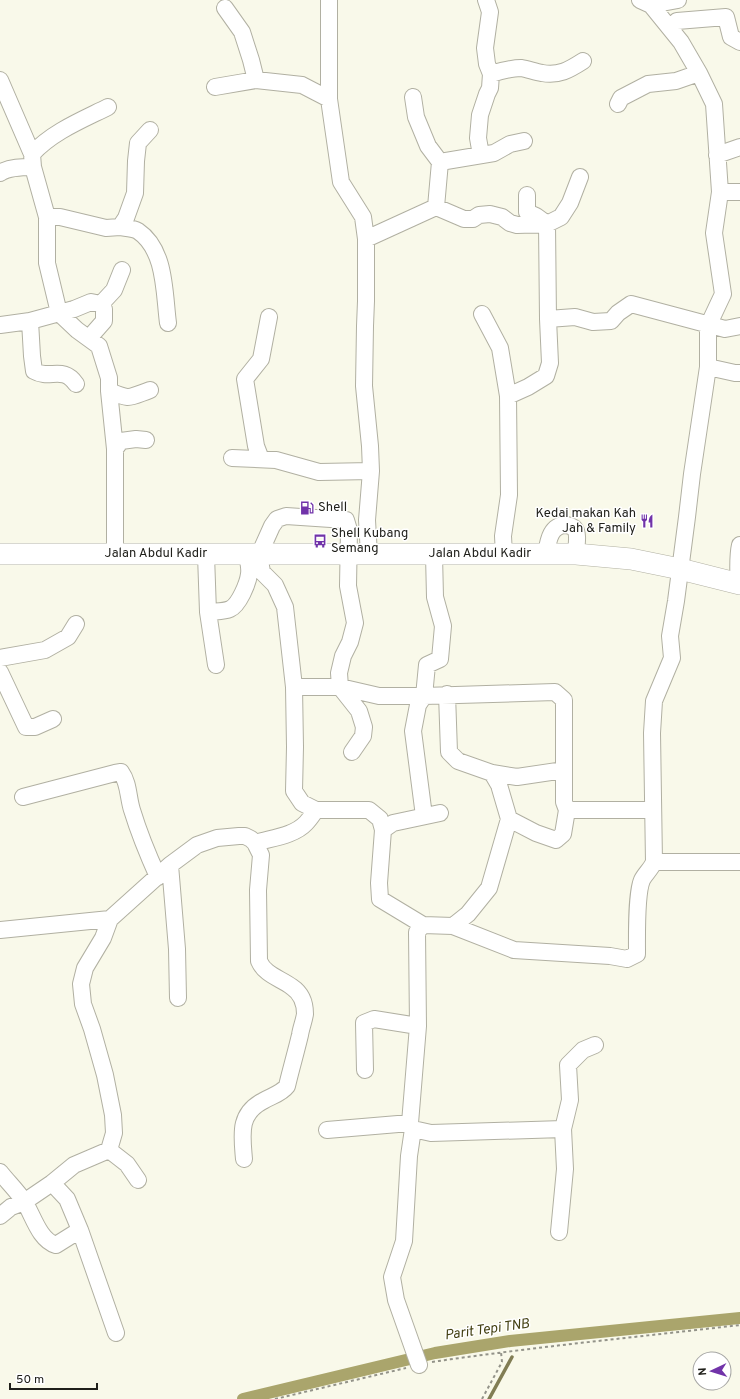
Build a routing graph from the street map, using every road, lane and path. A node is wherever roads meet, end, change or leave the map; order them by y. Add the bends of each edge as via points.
1 (329, 0) edge
2 (486, 0) edge
3 (678, 0) edge
4 (685, 0) edge
5 (645, 2) edge
6 (225, 8) dead end
7 (675, 26) junction
8 (740, 42) edge
9 (583, 61) dead end
10 (699, 73) junction
11 (491, 74) junction
12 (0, 80) edge
13 (256, 80) junction
14 (214, 87) dead end
15 (414, 97) dead end
16 (329, 99) junction
17 (618, 104) dead end
18 (108, 107) dead end
19 (150, 130) dead end
20 (524, 141) dead end
21 (740, 147) edge
22 (481, 155) junction
23 (718, 155) junction
24 (33, 160) junction
25 (440, 162) junction
26 (0, 173) edge
27 (580, 177) dead end
28 (720, 192) junction
29 (740, 192) edge
30 (527, 195) dead end
31 (436, 207) junction
32 (47, 217) junction
33 (547, 224) junction
34 (120, 227) junction
35 (366, 239) junction
36 (122, 270) dead end
37 (101, 304) junction
38 (60, 313) junction
39 (482, 314) dead end
40 (269, 317) dead end
41 (548, 319) junction
42 (30, 321) junction
43 (168, 323) dead end
44 (0, 325) edge
45 (708, 326) junction
46 (740, 326) edge
47 (89, 338) junction
48 (708, 367) junction
49 (740, 373) edge
50 (76, 384) dead end
51 (150, 390) dead end
52 (109, 391) junction
53 (508, 396) junction
54 (146, 440) dead end
55 (115, 449) junction
56 (232, 458) dead end
57 (261, 459) junction
58 (371, 471) junction
59 (346, 520) junction
60 (367, 520) junction
61 (740, 546) edge
62 (0, 554) edge
63 (546, 554) junction
64 (576, 554) junction
65 (115, 555) junction
66 (206, 555) junction
67 (253, 555) junction
68 (359, 555) junction
69 (434, 555) junction
70 (504, 555) junction
71 (680, 569) junction
72 (739, 584) edge
73 (208, 612) junction
74 (76, 624) dead end
75 (0, 658) edge
76 (216, 665) dead end
77 (0, 672) edge
78 (340, 686) junction
79 (294, 687) junction
80 (447, 694) junction
81 (424, 696) junction
82 (53, 719) dead end
83 (352, 752) dead end
84 (564, 770) junction
85 (492, 773) junction
86 (23, 798) dead end
87 (316, 810) junction
88 (566, 810) junction
89 (653, 810) junction
90 (440, 813) dead end
91 (424, 816) junction
92 (509, 819) junction
93 (383, 830) junction
94 (255, 843) junction
95 (654, 862) junction
96 (740, 862) edge
97 (170, 865) junction
98 (158, 877) junction
99 (110, 919) junction
100 (423, 925) junction
101 (453, 926) junction
102 (0, 930) edge
103 (178, 998) dead end
104 (418, 1026) junction
105 (595, 1045) dead end
106 (365, 1070) dead end
107 (412, 1126) junction
108 (563, 1129) junction
109 (327, 1130) dead end
110 (109, 1150) junction
111 (244, 1159) dead end
112 (0, 1172) edge
113 (138, 1180) dead end
114 (52, 1183) junction
115 (24, 1202) junction
116 (0, 1216) edge
117 (80, 1230) junction
118 (559, 1232) dead end
119 (740, 1325) edge
120 (116, 1333) dead end
121 (501, 1352) junction
122 (418, 1363) junction
123 (275, 1399) edge
124 (482, 1399) edge

1 - 16 street
2 - 11 street via 490,12 485,48
3 - 5 street
4 - 7 street
5 - 7 street
6 - 13 street via 242,32
7 - 8 street via 726,17 731,36
7 - 10 street
9 - 11 street via 569,70 555,74 522,68
10 - 17 street via 676,81 648,84 621,98
10 - 23 street via 714,104
11 - 22 street via 490,88 478,128
12 - 24 street
13 - 14 street
13 - 16 street via 302,85
15 - 25 street via 416,117 428,146
16 - 35 street via 341,182 362,217
18 - 24 street via 41,144
19 - 34 street via 138,143 135,193
20 - 22 street via 510,144 494,153
21 - 23 street
22 - 25 street
23 - 28 street
24 - 26 street via 22,167 3,170
24 - 32 street
25 - 31 street
27 - 33 street via 570,203 561,217
28 - 29 street
28 - 45 street via 714,232 723,294
30 - 33 street via 527,212
31 - 33 street via 464,219 490,214 517,225
31 - 35 street
32 - 34 street via 60,217 106,228
32 - 38 street via 47,262
33 - 41 street
34 - 43 street via 137,230 152,244 161,269
35 - 58 street via 364,386
36 - 37 street via 114,290
37 - 38 street via 91,302
37 - 47 street via 104,309 104,321
38 - 42 street
38 - 47 street
39 - 53 street via 500,348
40 - 57 street via 261,359 245,379 256,446
41 - 45 street via 575,317 593,322 611,321 631,304
41 - 53 street via 550,364 546,376
42 - 44 street
42 - 50 street via 34,371 41,375 62,373 72,378
45 - 46 street via 725,330
45 - 48 street
47 - 52 street via 99,346 109,378
48 - 49 street
48 - 71 street
51 - 52 street via 133,398
52 - 55 street
53 - 70 street via 508,495 503,536
54 - 55 street via 121,441
55 - 65 street
56 - 57 street
57 - 58 street via 276,460 319,472
58 - 60 street
59 - 60 street
59 - 67 street via 286,516 277,519
59 - 68 street
60 - 68 street
61 - 72 street
62 - 65 main road, Jalan Abdul Kadir
63 - 64 main road, Jalan Abdul Kadir
63 - 64 street via 551,532 564,525 575,529
63 - 70 main road, Jalan Abdul Kadir
64 - 71 main road, Jalan Abdul Kadir via 631,559
65 - 66 main road, Jalan Abdul Kadir
66 - 67 main road, Jalan Abdul Kadir
66 - 73 street
67 - 68 main road, Jalan Abdul Kadir
67 - 73 street via 243,593 236,604 224,611
67 - 79 street via 262,572 275,585 285,607
68 - 69 main road, Jalan Abdul Kadir
68 - 78 street via 348,586 356,623 343,656 339,673
69 - 70 main road, Jalan Abdul Kadir
69 - 81 street via 435,597 443,626 440,659 427,665
71 - 72 main road, Jalan Abdul Kadir
71 - 89 street via 670,636 672,658 654,701
73 - 76 street
74 - 75 street via 68,637 45,650
77 - 82 street via 26,727 35,727
78 - 79 street
78 - 81 street via 379,696
78 - 83 street via 358,711 364,727 363,736
79 - 87 street via 294,792 302,803
80 - 81 street
80 - 84 street via 555,692 564,700
80 - 85 street via 449,752 458,762
81 - 91 street via 418,705 413,731
84 - 85 street via 517,777
84 - 88 street
85 - 92 street via 499,785
86 - 98 street via 121,772 125,777 143,843
87 - 93 street via 368,810 380,819
87 - 94 street via 306,823 296,830
88 - 89 street
88 - 92 street via 563,834 556,840
89 - 95 street
90 - 91 street
91 - 93 street via 393,823
92 - 101 street via 489,888 468,914
93 - 100 street via 380,899
94 - 97 street via 245,836 217,838 197,845
94 - 111 street via 260,855 259,960 266,972 296,990 303,1000 305,1015 287,1086 280,1093 258,1104 245,1117
95 - 96 street
95 - 101 street via 642,880 637,954 627,959 514,950
97 - 98 street
97 - 103 street
98 - 99 street
99 - 102 street
99 - 110 street via 103,938 85,968 81,984 83,1004 105,1075 113,1115 114,1133
100 - 101 street
100 - 104 street via 417,932
104 - 106 street via 374,1018 364,1023
104 - 107 street
105 - 108 street via 583,1050 568,1065 570,1100
107 - 108 street via 431,1132
107 - 109 street
107 - 122 street via 404,1241 392,1277 396,1300
108 - 118 street via 565,1169
110 - 113 street via 127,1164
110 - 114 street via 74,1165
112 - 115 street
114 - 115 street
114 - 117 street via 67,1199
115 - 116 street via 11,1207
115 - 117 street via 51,1244 56,1245
117 - 120 street
119 - 121 path
121 - 122 path
121 - 124 path via 502,1362
122 - 123 path

